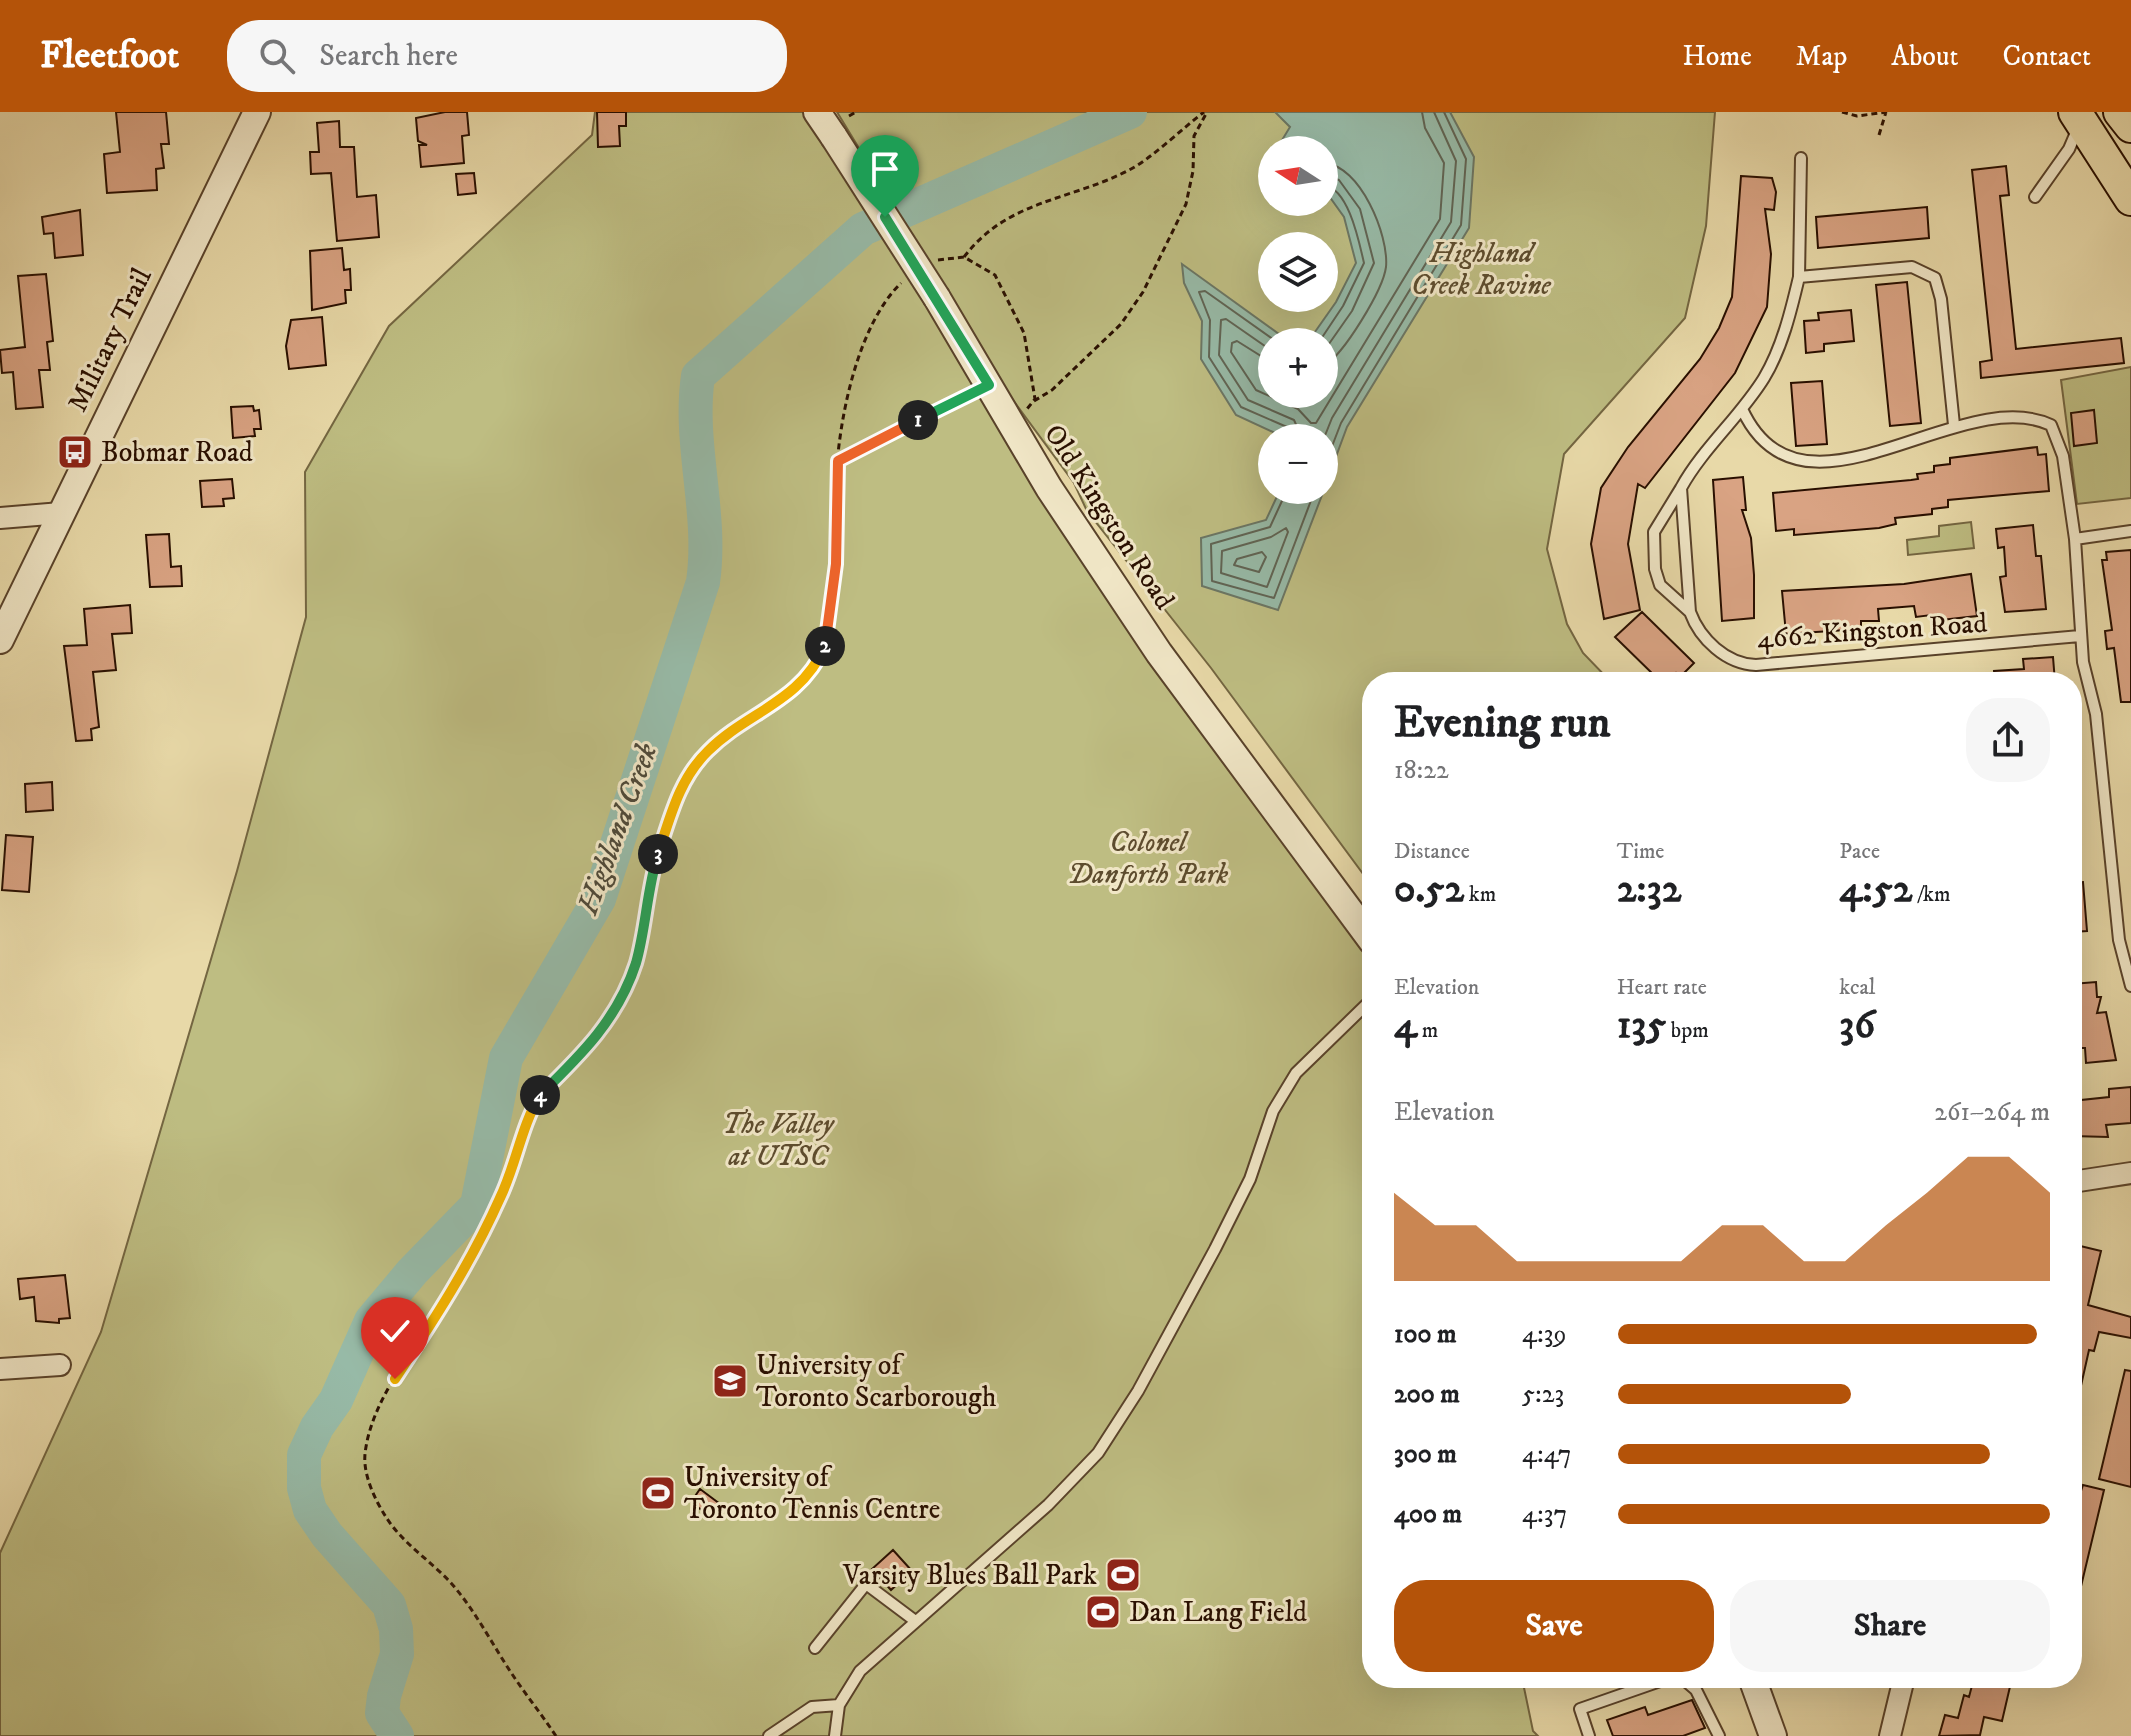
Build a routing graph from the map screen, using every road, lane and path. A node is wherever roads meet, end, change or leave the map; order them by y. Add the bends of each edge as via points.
1 (257, 112) edge
2 (817, 112) edge
3 (1206, 112) edge
4 (1842, 112) edge
5 (1887, 112) edge
6 (2120, 112) edge
7 (2081, 115) edge
8 (2131, 126) edge
9 (1879, 135) dead end
10 (1801, 158) dead end
11 (2035, 197) dead end
12 (2131, 199) edge
13 (964, 257) dead end
14 (1799, 277) junction
15 (989, 385) junction
16 (1034, 401) dead end
17 (1742, 409) junction
18 (1954, 425) junction
19 (1681, 488) junction
20 (61, 513) junction
21 (0, 518) edge
22 (2131, 531) edge
23 (2075, 539) junction
24 (1690, 612) junction
25 (2080, 636) junction
26 (0, 640) edge
27 (1362, 927) edge
28 (2131, 986) edge
29 (1362, 1009) edge
30 (2131, 1173) edge
31 (2082, 1180) edge
32 (60, 1365) dead end
33 (0, 1369) edge
34 (914, 1620) junction
35 (815, 1648) dead end
36 (1640, 1688) edge
37 (1694, 1688) edge
38 (1756, 1688) edge
39 (1902, 1688) edge
40 (839, 1705) junction
41 (556, 1736) edge
42 (769, 1736) edge
43 (835, 1736) edge
44 (1589, 1736) edge
45 (1719, 1736) edge
46 (1773, 1736) edge
47 (1890, 1736) edge

1 - 20 street, Military Trail
2 - 15 street, Old Kingston Road, bridge
3 - 13 path via 1135,167 1000,220
3 - 16 path via 1194,136 1186,204 1143,292 1121,324
4 - 5 path
5 - 9 path
6 - 8 main road
7 - 11 lane via 2069,149
7 - 12 main road
10 - 14 lane, 4662 Kingston Road
14 - 17 lane, 4662 Kingston Road via 1774,356
14 - 18 lane via 1912,267 1935,278
15 - 27 street, Old Kingston Road via 1049,488 1159,653
15 - 41 path via 838,461 832,615 815,669 796,689 708,750 682,785 656,860 636,961 624,994 599,1037 539,1096 465,1272 371,1425 364,1458 370,1485 388,1521 452,1584
17 - 18 lane via 1775,450 1807,461 1870,456
17 - 19 lane, 4662 Kingston Road
18 - 23 lane via 2018,417 2051,425 2063,456
19 - 24 lane
19 - 24 lane, 4662 Kingston Road via 1654,532 1655,569 1660,585
20 - 21 street
20 - 26 street, Military Trail
22 - 23 lane
23 - 25 lane
24 - 25 lane, 4662 Kingston Road via 1705,638 1742,664 1816,662
25 - 28 lane via 2096,714 2119,940
29 - 34 lane via 1296,1073 1273,1111 1250,1179 1215,1249 1098,1453 1048,1505
30 - 31 street
32 - 33 street
34 - 35 lane via 866,1584
34 - 40 lane via 860,1671
36 - 44 lane via 1580,1709
37 - 45 lane
38 - 46 street
39 - 47 street
40 - 42 lane via 812,1707
40 - 43 lane

